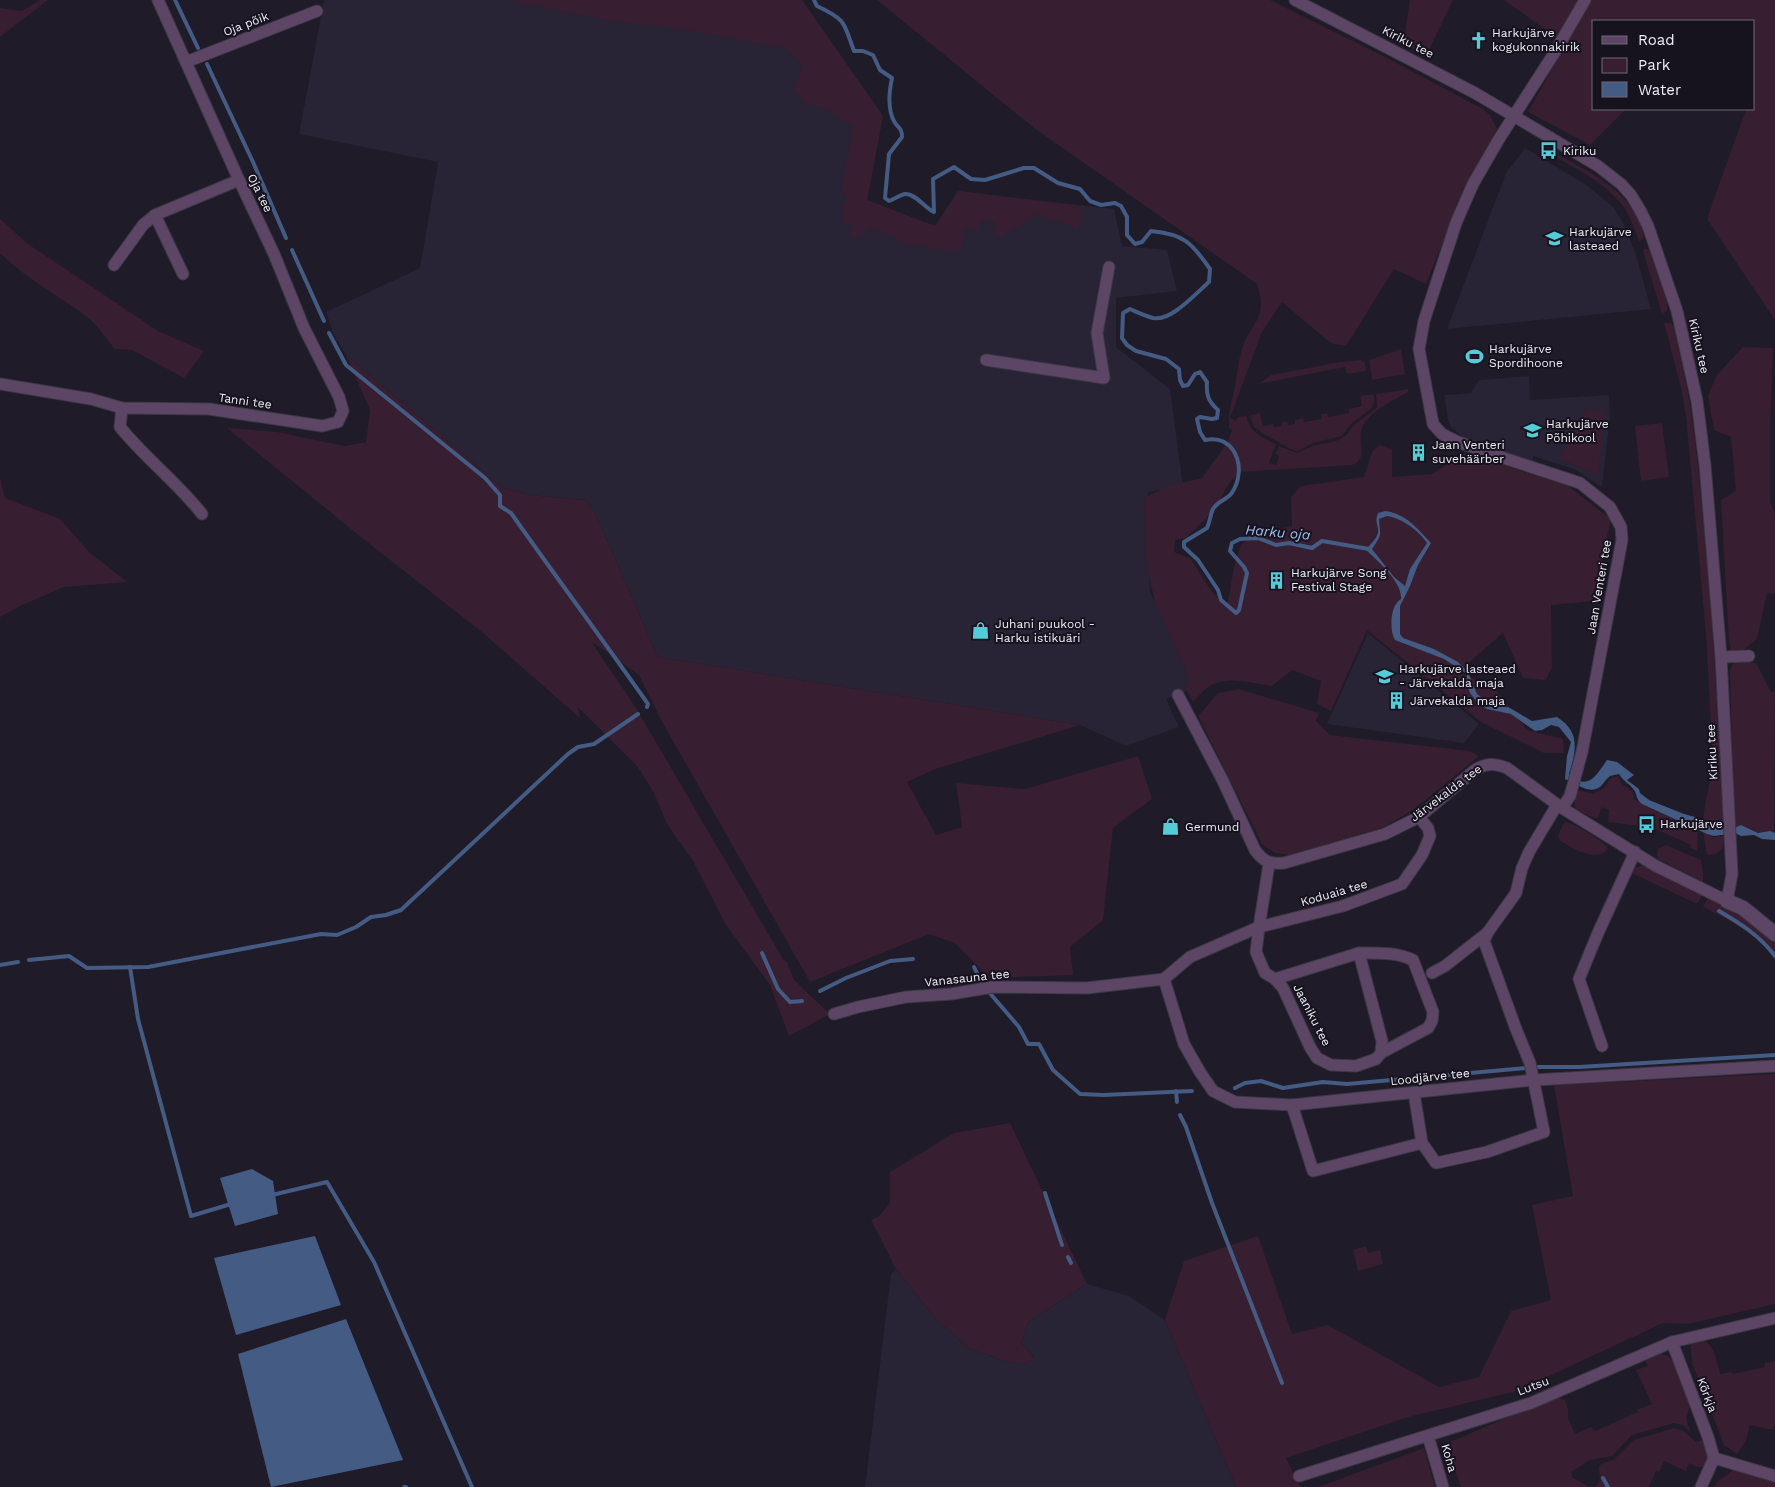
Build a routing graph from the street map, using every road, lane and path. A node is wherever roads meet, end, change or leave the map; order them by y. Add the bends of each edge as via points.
1 (158, 0) edge
2 (1295, 0) edge
3 (1585, 0) edge
4 (317, 11) dead end
5 (186, 62) junction
6 (1514, 116) junction
7 (239, 180) junction
8 (156, 215) junction
9 (114, 266) dead end
10 (1109, 267) dead end
11 (183, 274) dead end
12 (986, 360) dead end
13 (0, 384) edge
14 (339, 398) joint
15 (122, 408) junction
16 (202, 514) dead end
17 (1749, 656) dead end
18 (1721, 657) junction
19 (1178, 695) dead end
20 (1559, 807) junction
21 (1419, 816) junction
22 (1635, 852) junction
23 (1269, 864) junction
24 (1727, 901) junction
25 (1259, 927) junction
26 (1488, 932) junction
27 (1775, 934) edge
28 (1358, 953) junction
29 (1432, 973) dead end
30 (1164, 979) junction
31 (1275, 979) junction
32 (834, 1014) dead end
33 (1602, 1046) dead end
34 (1381, 1053) junction
35 (1775, 1066) edge
36 (1532, 1073) junction
37 (1414, 1093) junction
38 (1292, 1105) junction
39 (1422, 1143) junction
40 (1775, 1318) edge
41 (1672, 1342) junction
42 (1428, 1436) junction
43 (1714, 1458) junction
44 (1299, 1476) dead end
45 (1775, 1476) edge
46 (1443, 1487) edge
47 (1701, 1487) edge

1 - 5 street, Oja tee
2 - 6 street, Kiriku tee via 1427,67
3 - 6 street, Jaan Venteri tee
4 - 5 street, Oja põik
5 - 7 street, Oja tee
6 - 18 street, Kiriku tee via 1610,175 1632,195 1648,226 1677,311 1697,401
6 - 20 street, Jaan Venteri tee via 1473,184 1456,223 1419,349 1433,424 1448,438 1580,483 1610,508 1621,527 1622,540 1582,752 1570,796
7 - 8 street
7 - 14 street, Oja tee via 304,328
8 - 9 street via 143,225
8 - 11 street
10 - 12 street via 1097,334 1104,378
13 - 15 street, Tanni tee via 91,399
14 - 15 street, Tanni tee via 344,410 338,422 322,426 209,409
15 - 16 street via 120,427
17 - 18 street
18 - 24 street, Kiriku tee via 1732,874
19 - 23 street via 1255,850
20 - 21 street, Järvekalda tee via 1507,768 1484,764
20 - 22 street, Järvekalda tee
20 - 26 street, Jaan Venteri tee via 1529,852 1516,893
21 - 23 street, Järvekalda tee via 1385,834 1284,863
21 - 25 street, Koduaia tee via 1430,836 1422,855 1402,884 1343,906
22 - 24 street, Järvekalda tee
22 - 33 street via 1579,979
23 - 25 street
24 - 27 street, Järvekalda tee via 1750,913
25 - 30 street via 1190,957
25 - 31 street, Jaaniku tee via 1256,952 1265,973
26 - 29 street, Jaan Venteri tee via 1446,966
26 - 36 street via 1484,941
28 - 31 street, Jaaniku tee
28 - 34 street via 1382,1041
28 - 34 street, Jaaniku tee via 1386,953 1413,960 1433,1012 1428,1028
30 - 32 street, Vanasauna tee via 1087,988 993,986 951,994 906,997
30 - 38 street, Loodjärve tee via 1184,1044 1213,1091 1235,1102
31 - 34 street, Jaaniku tee via 1283,988 1318,1058 1331,1065 1356,1066 1376,1059
35 - 36 street, Loodjärve tee
36 - 37 street, Loodjärve tee
36 - 39 street via 1544,1132 1487,1152 1436,1163
37 - 38 street, Loodjärve tee
37 - 39 street
38 - 39 street via 1313,1171
40 - 41 street, Lutsu
41 - 42 street, Lutsu via 1531,1403
41 - 43 street, Kõrkja
42 - 44 street, Lutsu
42 - 46 street, Koha
43 - 45 street
43 - 47 street

